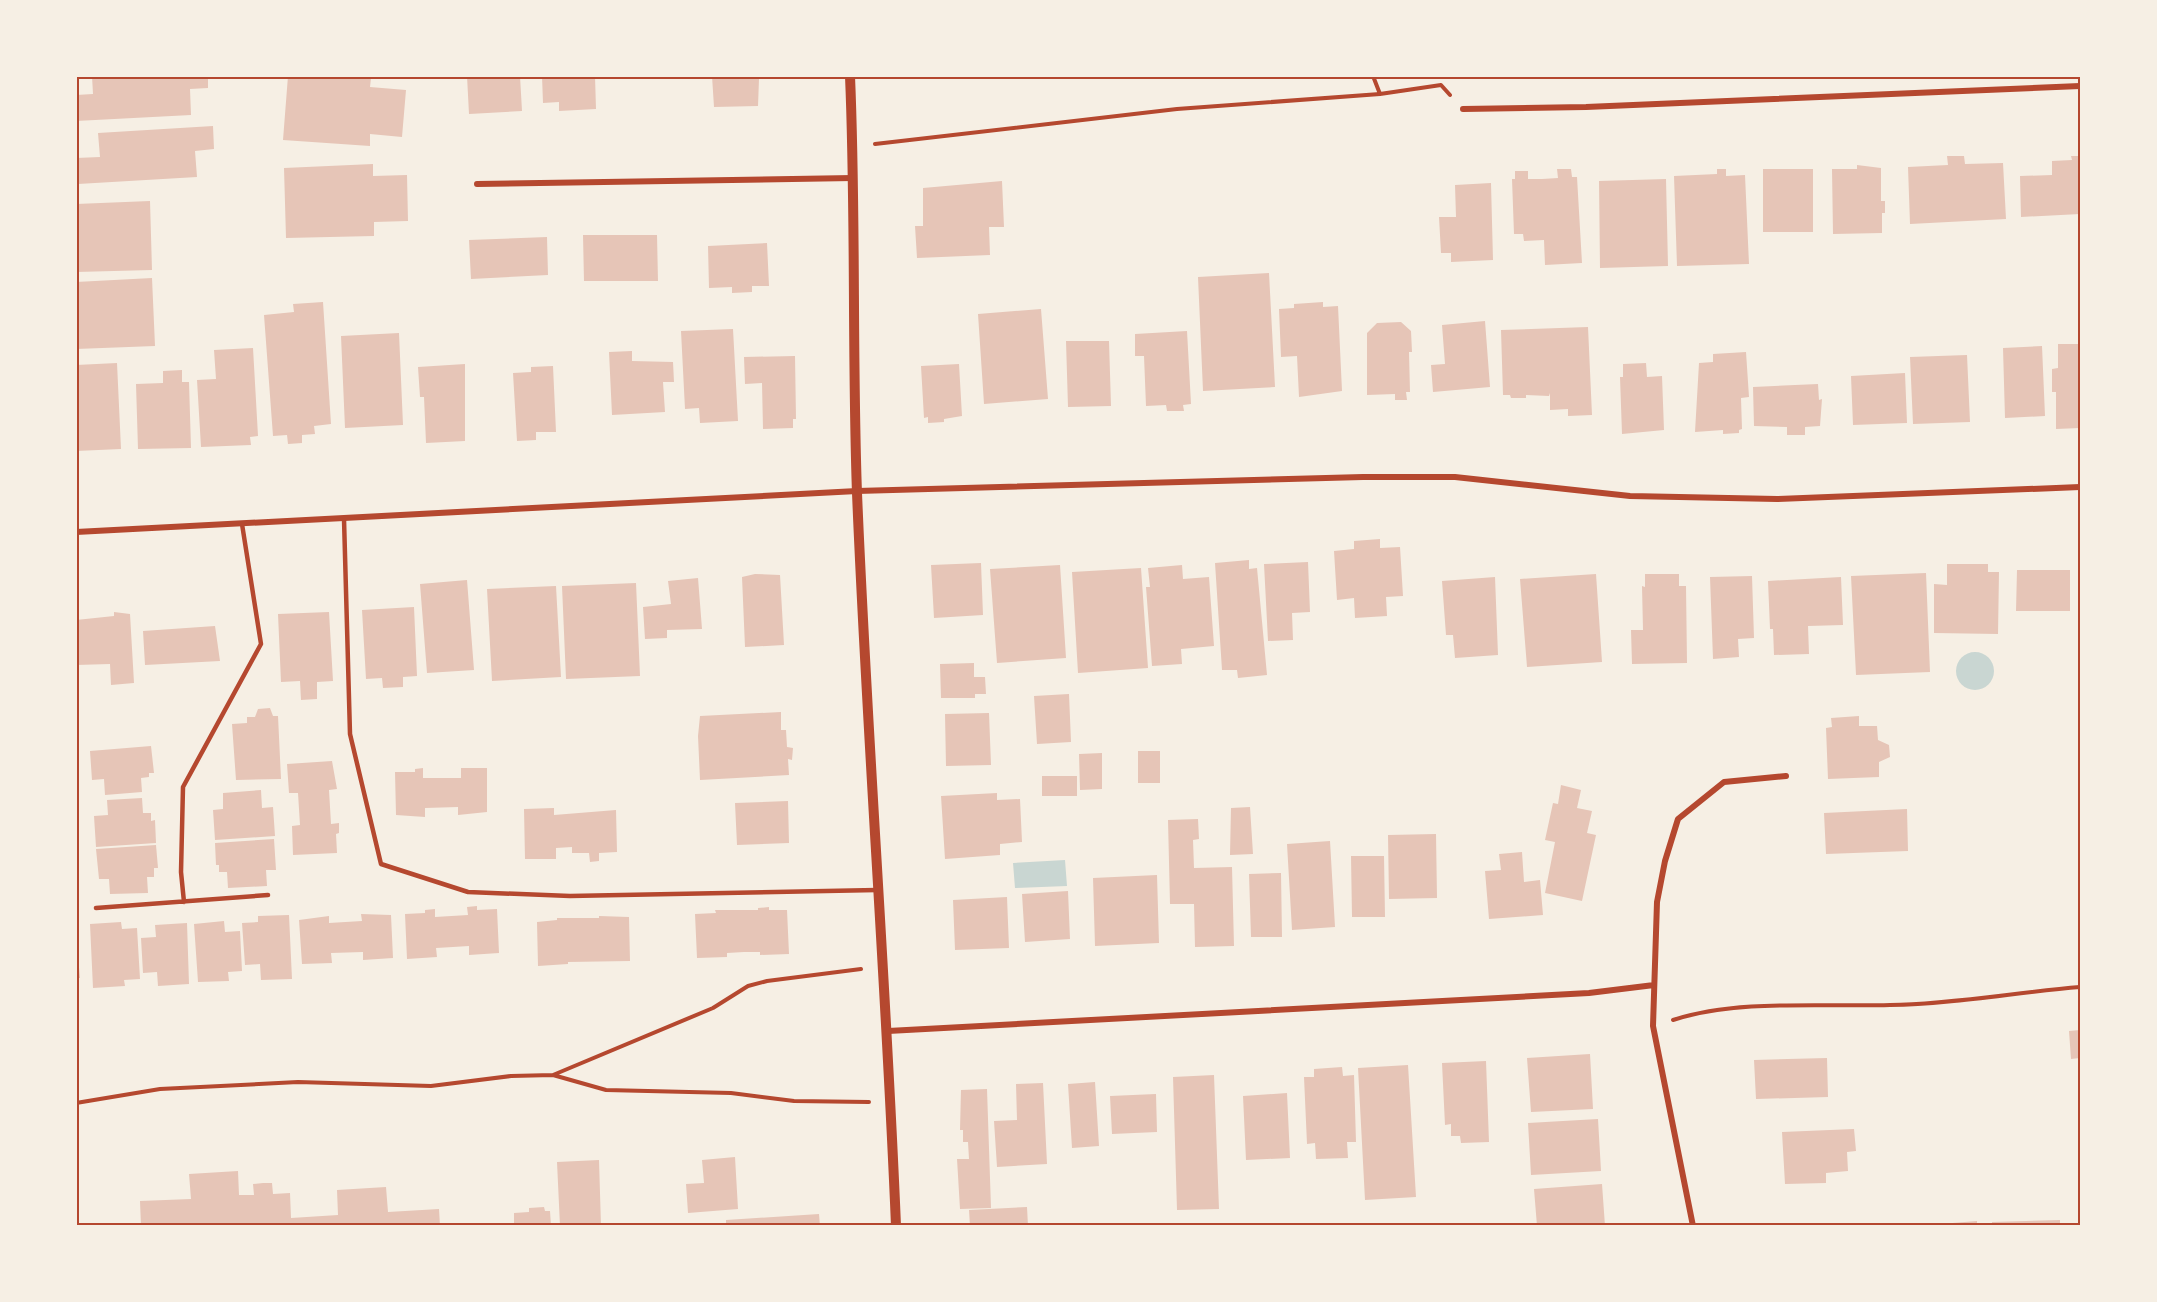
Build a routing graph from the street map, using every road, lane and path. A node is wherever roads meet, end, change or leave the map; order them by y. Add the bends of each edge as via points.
1 (850, 76) edge
2 (1373, 76) edge
3 (2080, 86) edge
4 (1380, 94) junction
5 (1463, 109) joint
6 (853, 147) junction
7 (853, 178) junction
8 (477, 184) dead end
9 (2080, 487) edge
10 (857, 491) junction
11 (344, 519) junction
12 (243, 524) junction
13 (76, 532) edge
14 (1786, 776) dead end
15 (877, 890) junction
16 (268, 895) dead end
17 (184, 902) junction
18 (96, 908) dead end
19 (883, 968) junction
20 (1654, 985) junction
21 (2080, 987) edge
22 (1653, 1026) junction
23 (888, 1031) junction
24 (553, 1075) junction
25 (891, 1102) junction
26 (76, 1103) edge
27 (896, 1226) edge
28 (1693, 1226) edge

1 - 6 street
2 - 4 path
3 - 5 street
4 - 5 path via 1441,85
4 - 6 path via 1178,109
6 - 7 street
7 - 8 street
7 - 10 street
9 - 10 street via 1743,498 1630,496 1455,477 1363,477
10 - 11 street
10 - 15 street
11 - 12 street
11 - 15 lane via 350,734 381,864 468,892 570,896
12 - 13 street
12 - 17 lane via 261,644 183,787
14 - 20 street via 1724,782 1678,819 1657,902
15 - 19 street
16 - 17 lane
17 - 18 lane
19 - 23 street
19 - 24 path via 748,986 712,1008
20 - 22 street
20 - 23 street via 1589,993
21 - 22 path via 1891,1005 1699,1013
22 - 28 street
23 - 25 street
24 - 25 path via 606,1090 731,1094 794,1101
24 - 26 path via 431,1086 298,1083 160,1089
25 - 27 street

